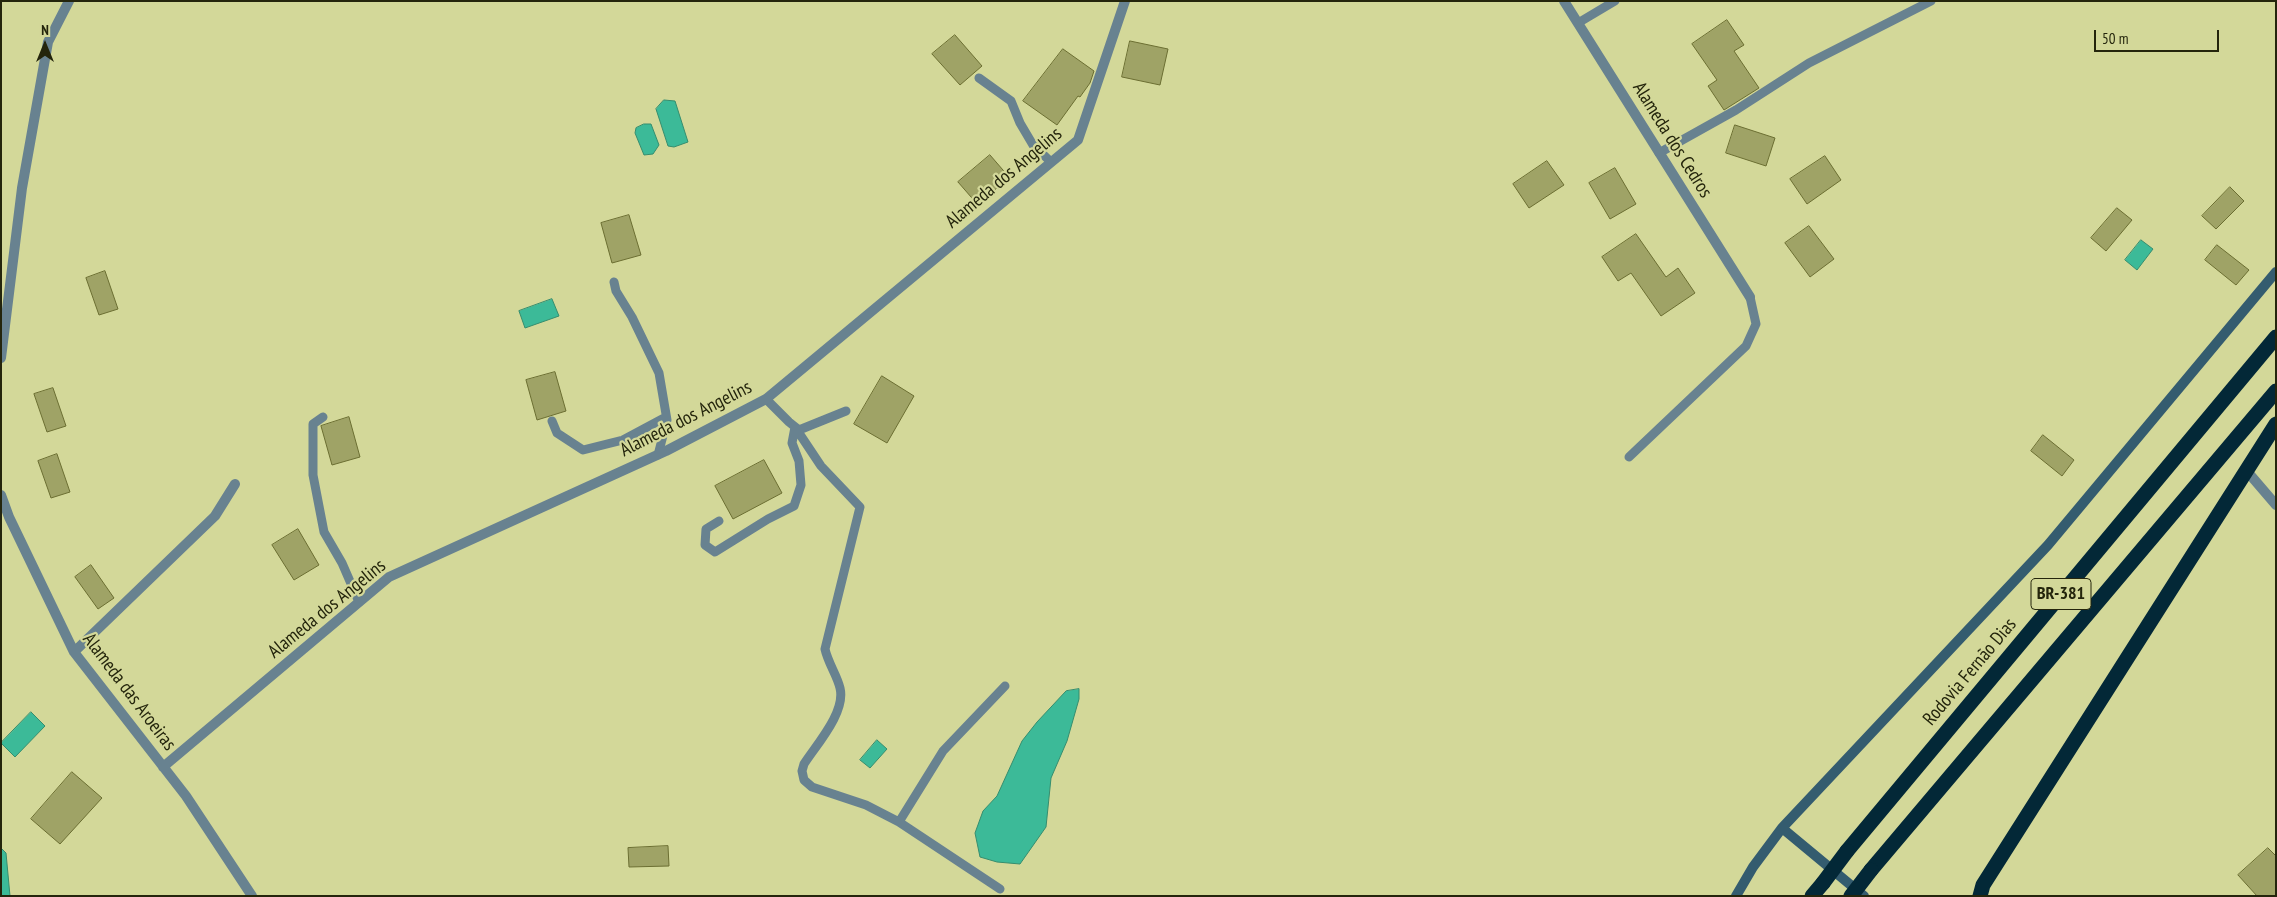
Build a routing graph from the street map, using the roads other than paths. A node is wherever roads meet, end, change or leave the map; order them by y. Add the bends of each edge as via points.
1 (69, 1) edge
2 (1125, 1) edge
3 (1564, 1) edge
4 (1615, 1) edge
5 (1931, 1) edge
6 (1578, 24) junction
7 (979, 78) dead end
8 (1660, 153) junction
9 (1051, 162) junction
10 (2276, 272) edge
11 (614, 282) dead end
12 (1750, 297) joint
13 (2276, 337) edge
14 (1, 358) edge
15 (2276, 391) edge
16 (766, 400) junction
17 (846, 411) dead end
18 (323, 417) dead end
19 (666, 417) junction
20 (552, 421) dead end
21 (2276, 424) edge
22 (795, 427) junction
23 (658, 455) junction
24 (1629, 457) dead end
25 (2246, 470) junction
26 (235, 484) dead end
27 (1, 495) edge
28 (2276, 505) edge
29 (719, 521) dead end
30 (359, 602) junction
31 (74, 652) junction
32 (1005, 686) dead end
33 (163, 767) junction
34 (899, 822) junction
35 (1782, 828) junction
36 (1000, 889) dead end
37 (252, 896) edge
38 (1736, 896) edge
39 (1812, 896) edge
40 (1851, 896) edge
41 (1864, 896) edge
42 (1980, 896) edge

1 - 14 street via 48,42 22,188
2 - 9 street, Alameda dos Angelins via 1078,140
3 - 6 street, Alameda dos Cedros
4 - 6 lane
5 - 8 lane via 1810,63
6 - 8 street, Alameda dos Cedros
7 - 9 lane via 1011,101 1033,145
8 - 12 street, Alameda dos Cedros
9 - 16 street, Alameda dos Angelins
10 - 35 main road, BR-381 via 2048,545
11 - 19 lane via 659,373
12 - 24 lane via 1756,324 1746,346
13 - 39 highway, Rodovia Fernão Dias / BR-381, bridge
15 - 40 highway, BR-381, bridge
16 - 22 lane
16 - 23 street, Alameda dos Angelins
17 - 22 lane via 800,430
18 - 30 lane via 313,424 313,475 324,532
19 - 20 lane via 623,440 583,450 557,433
19 - 23 lane
21 - 25 highway
22 - 29 lane via 792,443 800,461 800,485 794,506 715,552 705,545 706,528
22 - 34 lane via 822,466 860,507 825,648 840,686 840,708 804,764 804,780 812,787 866,805
23 - 30 street, Alameda dos Angelins via 390,577
25 - 28 street
25 - 42 highway via 1993,868
26 - 31 street via 215,516
27 - 31 street, Alameda das Aroeiras
30 - 33 street, Alameda dos Angelins
31 - 33 street, Alameda das Aroeiras
32 - 34 lane via 944,751
33 - 37 street, Alameda das Aroeiras via 210,830
34 - 36 lane
35 - 38 main road, BR-381
35 - 41 main road

